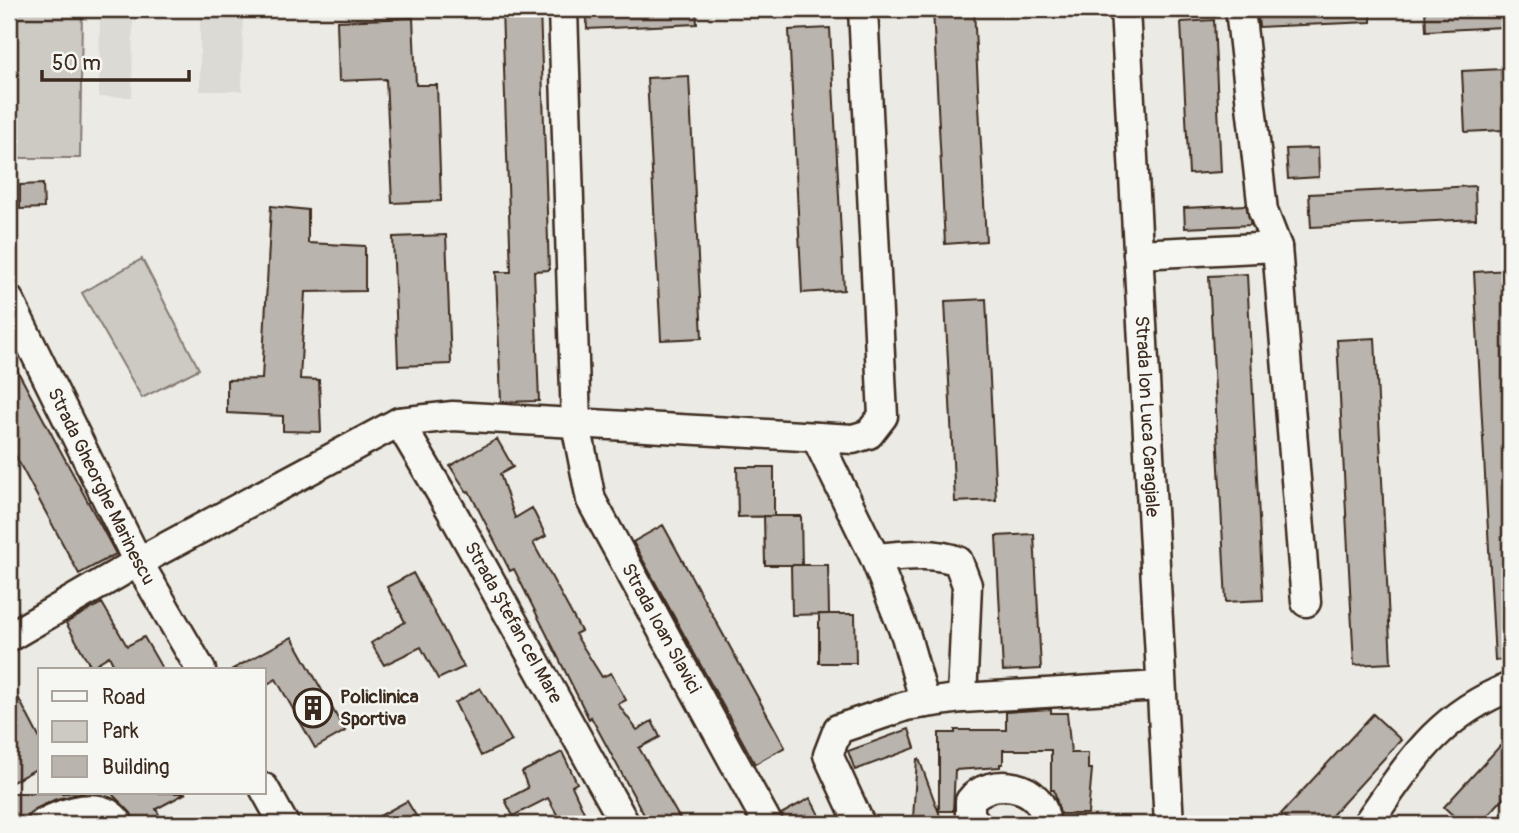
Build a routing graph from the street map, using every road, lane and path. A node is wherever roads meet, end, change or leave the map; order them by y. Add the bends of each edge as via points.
1 (563, 9) edge
2 (863, 9) edge
3 (1125, 9) edge
4 (1240, 9) edge
5 (1277, 247) junction
6 (1138, 254) junction
7 (9, 300) edge
8 (399, 422) junction
9 (576, 424) junction
10 (817, 437) junction
11 (875, 558) junction
12 (138, 562) junction
13 (1306, 602) dead end
14 (9, 637) edge
15 (200, 668) edge
16 (1160, 686) junction
17 (1510, 687) edge
18 (962, 698) junction
19 (925, 703) junction
20 (266, 792) edge
21 (42, 824) edge
22 (119, 824) edge
23 (284, 824) edge
24 (625, 824) edge
25 (768, 824) edge
26 (860, 824) edge
27 (977, 824) edge
28 (1045, 824) edge
29 (1169, 824) edge
30 (1367, 824) edge

1 - 9 street, Strada Ioan Slavici
2 - 10 street via 883,416 869,434 853,439
3 - 6 street, Strada Ion Luca Caragiale
4 - 5 street via 1263,211
5 - 6 street
5 - 13 street
6 - 16 street, Strada Ion Luca Caragiale
7 - 12 street, Strada Gheorghe Marinescu
8 - 9 street via 453,416
8 - 12 street
8 - 24 street, Strada Ștefan cel Mare
9 - 10 street
9 - 25 street, Strada Ioan Slavici via 591,500
10 - 11 street
11 - 18 street via 945,556 958,561 967,585
11 - 19 street via 906,636
12 - 14 street
12 - 15 street, Strada Gheorghe Marinescu
16 - 18 street
16 - 29 street, Strada Ion Luca Caragiale
17 - 30 street via 1453,716 1414,757
18 - 19 street
19 - 26 street via 838,729 828,755
20 - 23 street
21 - 22 street via 97,808 114,816
27 - 28 street via 970,816 970,801 988,788 1030,792 1043,804

